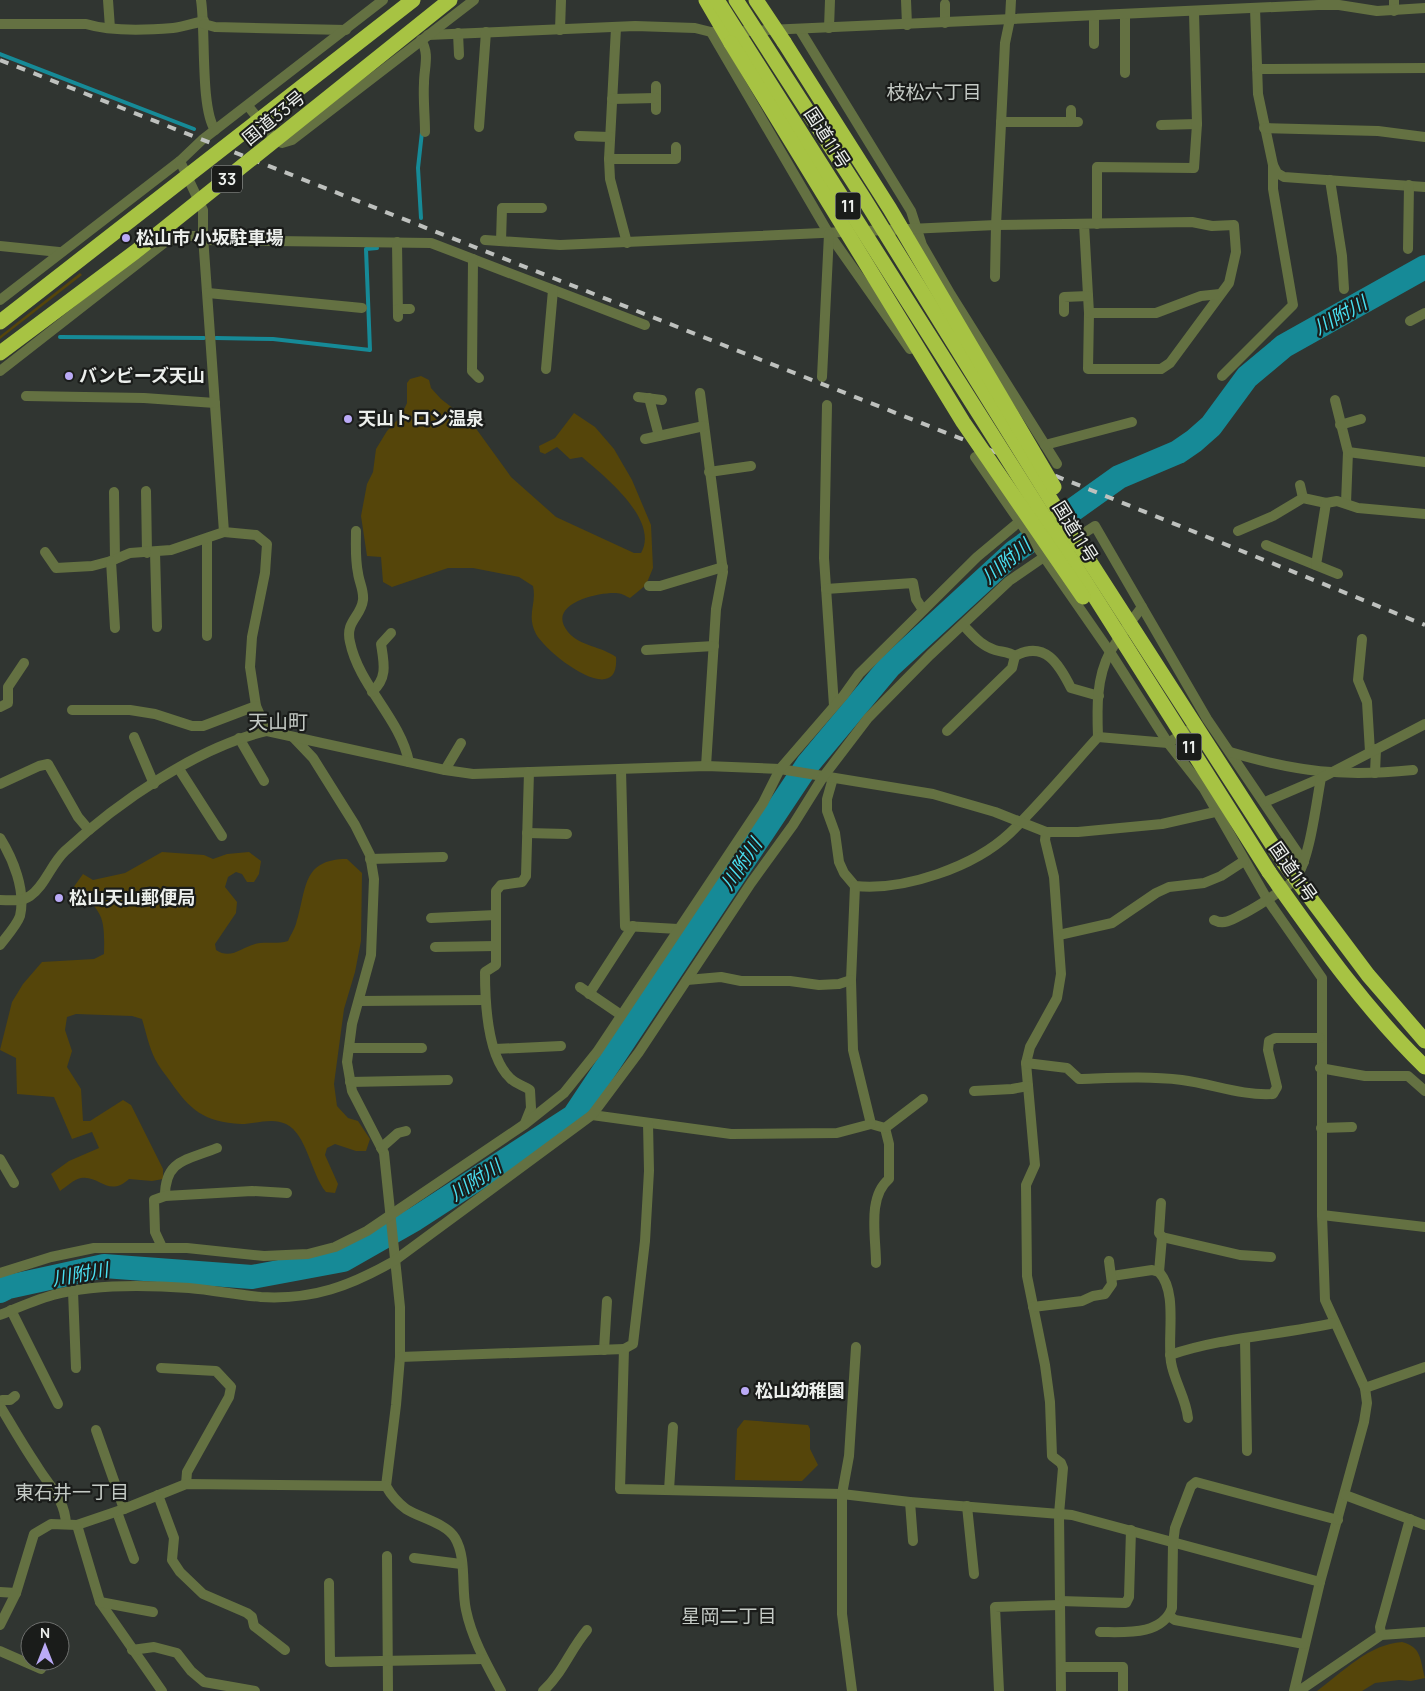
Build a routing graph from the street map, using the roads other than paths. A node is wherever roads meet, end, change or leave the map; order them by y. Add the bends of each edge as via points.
1 (108, 0) edge
2 (201, 0) edge
3 (383, 0) edge
4 (413, 0) edge
5 (450, 0) edge
6 (474, 0) edge
7 (561, 0) edge
8 (706, 0) edge
9 (717, 0) edge
10 (736, 0) edge
11 (830, 0) edge
12 (906, 0) edge
13 (1011, 0) edge
14 (1394, 0) edge
15 (756, 1) edge
16 (945, 4) dead end
17 (1242, 4) edge
18 (1255, 8) junction
19 (1425, 8) edge
20 (1394, 11) junction
21 (1194, 12) junction
22 (1125, 15) junction
23 (1094, 16) junction
24 (1010, 19) junction
25 (204, 22) junction
26 (945, 22) junction
27 (0, 24) edge
28 (907, 24) junction
29 (110, 28) junction
30 (616, 28) junction
31 (830, 28) junction
32 (346, 30) junction
33 (560, 30) junction
34 (800, 30) junction
35 (486, 32) junction
36 (458, 33) junction
37 (722, 33) junction
38 (780, 36) junction
39 (424, 37) junction
40 (1094, 44) dead end
41 (459, 54) dead end
42 (1425, 68) edge
43 (1257, 69) junction
44 (1125, 73) dead end
45 (656, 86) dead end
46 (612, 98) junction
47 (656, 98) junction
48 (248, 106) junction
49 (656, 110) dead end
50 (1071, 110) dead end
51 (1001, 122) junction
52 (1196, 124) junction
53 (1161, 125) dead end
54 (479, 127) dead end
55 (1264, 128) junction
56 (215, 130) junction
57 (425, 132) dead end
58 (578, 136) dead end
59 (610, 137) junction
60 (1425, 137) edge
61 (676, 147) dead end
62 (609, 159) junction
63 (180, 161) junction
64 (1273, 165) junction
65 (1330, 180) junction
66 (1408, 186) junction
67 (1425, 186) edge
68 (542, 208) dead end
69 (1084, 224) junction
70 (1096, 224) junction
71 (996, 225) junction
72 (916, 229) junction
73 (829, 234) junction
74 (203, 238) junction
75 (485, 240) dead end
76 (501, 241) junction
77 (397, 242) junction
78 (627, 243) junction
79 (0, 246) edge
80 (1408, 249) dead end
81 (59, 252) junction
82 (473, 259) junction
83 (996, 277) dead end
84 (553, 290) junction
85 (1344, 290) dead end
86 (208, 293) junction
87 (1220, 294) junction
88 (1088, 296) junction
89 (0, 300) edge
90 (362, 308) dead end
91 (410, 309) dead end
92 (1064, 312) dead end
93 (1089, 313) junction
94 (1425, 313) edge
95 (1410, 321) dead end
96 (0, 322) edge
97 (645, 325) dead end
98 (0, 352) edge
99 (996, 366) junction
100 (546, 369) dead end
101 (0, 371) edge
102 (1222, 376) dead end
103 (822, 377) dead end
104 (478, 378) dead end
105 (972, 380) junction
106 (700, 393) dead end
107 (26, 396) dead end
108 (940, 398) junction
109 (662, 400) dead end
110 (1335, 400) dead end
111 (215, 403) junction
112 (827, 405) dead end
113 (1361, 419) dead end
114 (1132, 422) dead end
115 (1340, 425) junction
116 (704, 426) junction
117 (960, 428) dead end
118 (659, 436) junction
119 (644, 440) dead end
120 (1045, 445) junction
121 (1348, 452) junction
122 (975, 457) dead end
123 (1425, 462) edge
124 (1057, 464) dead end
125 (751, 466) dead end
126 (709, 472) junction
127 (1300, 486) dead end
128 (146, 491) dead end
129 (114, 492) dead end
130 (1303, 498) junction
131 (1004, 499) junction
132 (1326, 503) junction
133 (1346, 504) junction
134 (1425, 514) edge
135 (1244, 516) dead end
136 (1021, 523) junction
137 (1249, 526) junction
138 (356, 531) dead end
139 (1238, 531) dead end
140 (224, 532) junction
141 (207, 539) junction
142 (1266, 545) dead end
143 (45, 552) dead end
144 (151, 552) junction
145 (1042, 553) junction
146 (113, 560) junction
147 (1316, 565) junction
148 (723, 567) junction
149 (1338, 574) dead end
150 (650, 586) dead end
151 (826, 589) junction
152 (1142, 607) junction
153 (924, 610) junction
154 (1125, 615) junction
155 (1110, 622) junction
156 (963, 625) junction
157 (157, 627) dead end
158 (115, 628) dead end
159 (391, 633) dead end
160 (207, 636) dead end
161 (1362, 638) dead end
162 (714, 646) junction
163 (646, 650) dead end
164 (1110, 652) junction
165 (1015, 656) junction
166 (24, 663) dead end
167 (372, 692) junction
168 (1099, 696) junction
169 (256, 706) junction
170 (834, 706) junction
171 (0, 707) edge
172 (72, 710) dead end
173 (1207, 719) junction
174 (1425, 724) edge
175 (267, 731) junction
176 (947, 731) dead end
177 (134, 737) dead end
178 (293, 737) junction
179 (1098, 737) junction
180 (239, 738) junction
181 (461, 743) dead end
182 (1168, 743) junction
183 (1373, 750) junction
184 (1230, 752) junction
185 (409, 762) junction
186 (706, 766) junction
187 (179, 769) junction
188 (445, 770) junction
189 (621, 770) junction
190 (784, 770) junction
191 (1412, 770) dead end
192 (529, 772) junction
193 (1376, 773) junction
194 (1326, 776) junction
195 (824, 777) junction
196 (264, 781) dead end
197 (0, 784) edge
198 (154, 784) junction
199 (1265, 802) junction
200 (1215, 812) junction
201 (1020, 822) junction
202 (89, 830) junction
203 (1046, 832) junction
204 (527, 834) junction
205 (567, 834) dead end
206 (222, 836) dead end
207 (0, 838) edge
208 (436, 854) dead end
209 (370, 859) junction
210 (1244, 861) junction
211 (1304, 862) junction
212 (1295, 880) junction
213 (855, 886) junction
214 (1281, 889) junction
215 (1267, 899) junction
216 (0, 900) edge
217 (21, 901) junction
218 (496, 915) junction
219 (431, 918) dead end
220 (1214, 920) dead end
221 (633, 926) junction
222 (678, 929) junction
223 (1059, 935) junction
224 (0, 945) edge
225 (496, 946) junction
226 (435, 947) dead end
227 (687, 980) junction
228 (851, 980) junction
229 (580, 987) dead end
230 (589, 994) junction
231 (359, 1000) junction
232 (485, 1000) junction
233 (621, 1015) junction
234 (1320, 1038) junction
235 (1425, 1041) edge
236 (561, 1046) dead end
237 (349, 1048) junction
238 (422, 1048) dead end
239 (495, 1049) junction
240 (1026, 1063) junction
241 (1425, 1067) edge
242 (1320, 1068) junction
243 (448, 1080) dead end
244 (350, 1082) junction
245 (1028, 1086) junction
246 (974, 1090) dead end
247 (1425, 1091) edge
248 (923, 1099) dead end
249 (592, 1115) junction
250 (648, 1123) junction
251 (525, 1124) junction
252 (871, 1124) junction
253 (1352, 1127) dead end
254 (884, 1128) junction
255 (1321, 1128) junction
256 (406, 1131) dead end
257 (217, 1148) dead end
258 (381, 1148) junction
259 (0, 1159) edge
260 (14, 1183) dead end
261 (287, 1194) dead end
262 (165, 1196) junction
263 (1161, 1203) dead end
264 (1322, 1215) junction
265 (391, 1220) junction
266 (1425, 1227) edge
267 (1162, 1237) junction
268 (162, 1247) junction
269 (1270, 1256) dead end
270 (393, 1257) junction
271 (1109, 1261) dead end
272 (876, 1263) dead end
273 (1159, 1272) junction
274 (0, 1273) edge
275 (1112, 1276) junction
276 (73, 1291) junction
277 (607, 1302) dead end
278 (1032, 1307) junction
279 (11, 1310) junction
280 (0, 1315) edge
281 (1334, 1323) junction
282 (1245, 1338) junction
283 (856, 1347) dead end
284 (624, 1349) junction
285 (604, 1350) junction
286 (1170, 1355) junction
287 (400, 1357) junction
288 (1425, 1366) edge
289 (76, 1368) dead end
290 (161, 1368) dead end
291 (1365, 1388) junction
292 (15, 1396) dead end
293 (0, 1400) edge
294 (58, 1404) dead end
295 (1188, 1418) dead end
296 (673, 1427) dead end
297 (96, 1430) dead end
298 (1247, 1451) dead end
299 (186, 1484) junction
300 (386, 1486) junction
301 (669, 1490) junction
302 (842, 1494) junction
303 (158, 1495) junction
304 (1346, 1495) junction
305 (910, 1502) junction
306 (967, 1506) junction
307 (120, 1510) junction
308 (1059, 1514) junction
309 (1410, 1519) junction
310 (1338, 1520) junction
311 (66, 1524) junction
312 (77, 1525) junction
313 (1425, 1525) edge
314 (1130, 1530) junction
315 (913, 1541) dead end
316 (1173, 1543) junction
317 (387, 1556) dead end
318 (414, 1558) dead end
319 (134, 1559) dead end
320 (461, 1564) junction
321 (974, 1574) dead end
322 (1320, 1582) junction
323 (329, 1583) dead end
324 (0, 1592) edge
325 (16, 1593) junction
326 (100, 1602) junction
327 (1060, 1603) junction
328 (153, 1612) dead end
329 (1169, 1616) junction
330 (0, 1625) edge
331 (587, 1630) dead end
332 (1100, 1632) dead end
333 (1425, 1633) edge
334 (1381, 1635) junction
335 (1304, 1644) junction
336 (132, 1650) junction
337 (285, 1650) dead end
338 (0, 1651) edge
339 (484, 1659) junction
340 (20, 1660) edge
341 (388, 1661) junction
342 (1061, 1667) junction
343 (162, 1691) edge
344 (255, 1691) edge
345 (388, 1691) edge
346 (501, 1691) edge
347 (543, 1691) edge
348 (852, 1691) edge
349 (999, 1691) edge
350 (1061, 1691) edge
351 (1123, 1691) edge
352 (1294, 1691) edge
353 (1299, 1691) edge

1 - 29 street
2 - 25 street
3 - 32 street
4 - 96 highway, 国道33号 / 33, bridge
5 - 98 highway, 国道33号 / 33, bridge via 135,252
6 - 39 street
7 - 33 street
8 - 37 highway, 11
9 - 155 highway, 国道11号 / 11, bridge
10 - 154 highway, 国道11号 / 11, bridge
11 - 31 street
12 - 28 street
13 - 24 street
14 - 20 street
15 - 37 street
15 - 38 highway, 11
16 - 26 street
17 - 18 street
17 - 21 street
18 - 20 street via 1340,5
18 - 43 street
19 - 20 street
21 - 22 street
21 - 52 street
22 - 23 street
22 - 44 street
23 - 24 street
23 - 40 street
24 - 26 street
24 - 51 street via 1005,43
25 - 29 street via 175,28
25 - 32 street via 215,27
25 - 56 street via 207,110
26 - 28 street
27 - 29 street via 86,24
28 - 31 street
30 - 33 street
30 - 37 street via 695,28
30 - 46 street
31 - 34 street
32 - 48 street
33 - 35 street
34 - 38 street
34 - 72 street via 911,211
35 - 36 street
35 - 54 street
36 - 39 street
36 - 41 street
37 - 38 street
37 - 73 street
37 - 155 highway, 11, bridge via 964,422 1080,594
38 - 154 highway, 11, bridge via 885,201 1111,578
39 - 48 street via 292,140 282,142 274,138
39 - 57 street via 427,64
42 - 43 street
43 - 55 street
45 - 47 street
46 - 47 street
46 - 59 street
47 - 49 street
48 - 56 street
50 - 51 street via 1074,122
51 - 71 street
52 - 53 street
52 - 70 street via 1194,168 1096,167
55 - 60 street via 1378,131
55 - 64 street
56 - 63 street
58 - 59 street
59 - 62 street
61 - 62 street via 676,158
62 - 78 street via 610,179
63 - 74 street via 203,210
63 - 81 street
64 - 65 street via 1284,177
64 - 102 street via 1273,189 1293,305
65 - 66 street
65 - 85 street
66 - 67 street
66 - 80 street
68 - 76 street via 502,208
69 - 70 street
69 - 71 street
69 - 88 street
70 - 87 street via 1192,222 1212,226 1234,225 1234,266 1229,283
71 - 72 street
71 - 83 street
72 - 73 street
72 - 99 street via 951,295
73 - 78 street
73 - 103 street
73 - 108 street via 898,330
74 - 77 street
74 - 86 street
74 - 101 street via 181,236 164,243
75 - 76 street
76 - 78 street via 560,246
77 - 82 street via 431,243
77 - 91 street via 398,313
79 - 81 street
81 - 89 street
82 - 84 street
82 - 104 street via 472,371
84 - 97 street
84 - 100 street
86 - 90 street
86 - 111 street
87 - 93 street via 1201,296 1156,313
87 - 93 street via 1211,311 1170,363 1161,369 1088,369
88 - 92 street via 1064,297
88 - 93 street
94 - 95 street
99 - 105 street
99 - 120 street
105 - 108 street
105 - 131 street via 990,422 992,466
106 - 116 street
107 - 111 street
108 - 117 street
109 - 118 street via 644,397
110 - 115 street
111 - 140 street
112 - 151 street
113 - 115 street
114 - 120 street
115 - 121 street
116 - 118 street
116 - 126 street
118 - 119 street
120 - 124 street
121 - 123 street
121 - 133 street
122 - 131 street
125 - 126 street
126 - 148 street
127 - 130 street
128 - 144 street
129 - 146 street
130 - 132 street
130 - 137 street via 1274,516
131 - 136 street
132 - 133 street
132 - 147 street
133 - 134 street
135 - 137 street
136 - 145 street
136 - 153 street via 977,557
137 - 139 street
138 - 167 street via 356,563 364,596 348,627 361,672
140 - 141 street
140 - 169 street via 256,535 267,544 250,654
141 - 144 street via 172,550
141 - 160 street
142 - 147 street
143 - 146 street via 56,568 92,566
144 - 146 street via 130,553
144 - 157 street
145 - 152 street via 1095,526
145 - 156 street
145 - 164 street
146 - 158 street
147 - 149 street
148 - 150 street via 660,586
148 - 162 street
151 - 153 street via 913,583 916,599
151 - 170 street
152 - 164 street
152 - 173 street
153 - 170 street via 859,674
154 - 212 highway, 国道11号 / 11, bridge
155 - 214 highway, 国道11号 / 11, bridge
156 - 165 street via 981,643
156 - 195 street via 868,718
159 - 167 street via 381,644 383,680
161 - 183 street via 1358,680 1367,702
162 - 163 street
162 - 186 street
164 - 168 street via 1102,672
164 - 182 street
165 - 168 street via 1025,650 1043,652 1060,667 1071,688
165 - 176 street via 1012,668
166 - 171 street via 8,687 8,703
167 - 185 street via 406,747
168 - 179 street
169 - 172 street via 203,726 130,710
169 - 175 street
170 - 190 street
173 - 182 street
173 - 184 street
174 - 183 street
175 - 178 street
175 - 180 street
177 - 198 street
178 - 185 street
178 - 209 street via 313,758 350,816
179 - 182 street
179 - 201 street
180 - 187 street
180 - 196 street
181 - 188 street
182 - 200 street via 1204,790
183 - 193 street
183 - 194 street
184 - 194 street
184 - 199 street
185 - 188 street
186 - 189 street
186 - 190 street
187 - 198 street
187 - 206 street
188 - 192 street via 473,774
189 - 192 street
189 - 221 street via 625,926
190 - 195 street
190 - 222 street
191 - 193 street
192 - 204 street
193 - 194 street
194 - 199 street
194 - 211 street
195 - 201 street via 933,794
195 - 213 street via 827,811 835,834 839,862
195 - 227 street
197 - 202 street via 48,764
198 - 202 street via 122,803
199 - 211 street
200 - 203 street via 1162,824
200 - 210 street
201 - 203 street
201 - 213 street via 998,842 950,869 899,886
202 - 217 street via 62,853 31,896
203 - 223 street
204 - 205 street
204 - 218 street via 525,880 498,887
207 - 217 street via 15,871
208 - 209 street
209 - 231 street via 374,879 371,955
210 - 215 street
210 - 223 street via 1204,883 1169,887 1156,893 1112,923
211 - 212 street
212 - 214 street
212 - 235 highway, 国道11号 / 11 via 1368,975
213 - 228 street
214 - 215 street
214 - 241 highway, 国道11号 / 11 via 1384,1025
215 - 220 street via 1227,922
215 - 234 street via 1322,978
216 - 217 street
217 - 224 street via 20,917
218 - 219 street
218 - 225 street
221 - 222 street
221 - 230 street
222 - 233 street
223 - 240 street via 1060,987 1052,1011 1030,1046
225 - 226 street
225 - 232 street via 496,965 485,972
227 - 228 street via 721,977 819,985
227 - 249 street
228 - 252 street via 852,1050
229 - 230 street
230 - 233 street
231 - 232 street
231 - 237 street
232 - 239 street
233 - 251 street via 573,1083
234 - 240 street via 1276,1038 1268,1041 1278,1087 1272,1094 1249,1094 1158,1077 1079,1079 1067,1068
234 - 242 street
236 - 239 street
237 - 238 street
237 - 244 street
239 - 251 street via 501,1067 509,1077 530,1090 531,1108
240 - 245 street
242 - 247 street via 1365,1076 1408,1076
242 - 255 street
243 - 244 street
244 - 258 street
245 - 246 street via 1012,1090
245 - 278 street via 1036,1165 1026,1185 1027,1269
248 - 254 street
249 - 250 street
249 - 270 street
250 - 252 street via 711,1132 773,1135 837,1133
250 - 284 street via 645,1242 633,1344
251 - 265 street
252 - 254 street
253 - 255 street
254 - 272 street via 889,1144 888,1179 875,1200
255 - 264 street
256 - 258 street via 394,1136
257 - 262 street via 174,1166 165,1181
258 - 265 street via 387,1172
259 - 260 street
261 - 262 street via 252,1191
262 - 268 street via 154,1200 155,1232
263 - 267 street via 1159,1233
264 - 266 street
264 - 281 street via 1325,1300
265 - 268 street via 335,1247 308,1254 264,1256
265 - 270 street
267 - 269 street via 1240,1255
267 - 273 street
268 - 274 street via 72,1251
270 - 276 street via 360,1280 340,1288 289,1296 261,1297 189,1288 122,1287
270 - 287 street via 400,1307
271 - 275 street
273 - 275 street
273 - 286 street via 1169,1292
275 - 278 street via 1105,1294 1082,1301
276 - 279 street
276 - 289 street
277 - 285 street
278 - 308 street via 1050,1402 1052,1456 1063,1468
279 - 280 street
279 - 294 street
281 - 282 street
281 - 291 street
282 - 286 street via 1196,1346
282 - 298 street
283 - 302 street via 849,1456
284 - 285 street
284 - 301 street via 620,1489
285 - 287 street
286 - 295 street
287 - 300 street
288 - 291 street
290 - 299 street via 216,1371 231,1387 229,1397 187,1472
291 - 304 street via 1364,1422
292 - 293 street via 10,1400
293 - 311 street via 38,1468 57,1492 66,1513
296 - 301 street
297 - 307 street
299 - 300 street
299 - 303 street
300 - 320 street via 392,1497 406,1509 455,1538
301 - 302 street
302 - 305 street
302 - 348 street via 842,1614
303 - 307 street
303 - 337 street via 174,1538 172,1560 180,1572 204,1594 247,1613 252,1617 254,1626
304 - 309 street
304 - 310 street
305 - 306 street
305 - 315 street
306 - 308 street
306 - 321 street
307 - 312 street
307 - 319 street
308 - 314 street
308 - 327 street
309 - 313 street
309 - 334 street via 1380,1627
310 - 316 street via 1196,1482 1191,1486
310 - 322 street
311 - 312 street
311 - 325 street via 51,1524 34,1534
312 - 326 street
314 - 316 street
314 - 327 street via 1129,1597 1126,1603
316 - 322 street
316 - 329 street via 1172,1608
317 - 341 street
318 - 320 street
320 - 339 street via 466,1609
322 - 335 street
323 - 341 street via 330,1662
324 - 325 street
325 - 330 street
326 - 328 street
326 - 336 street
327 - 342 street
327 - 349 street via 995,1607
329 - 332 street via 1139,1631
329 - 335 street via 1175,1620
331 - 347 street via 556,1678
333 - 334 street
334 - 353 street
335 - 352 street
336 - 343 street
336 - 344 street via 154,1647 177,1653 204,1682
338 - 340 street
339 - 341 street
339 - 346 street
341 - 345 street
342 - 350 street
342 - 351 street via 1123,1667

